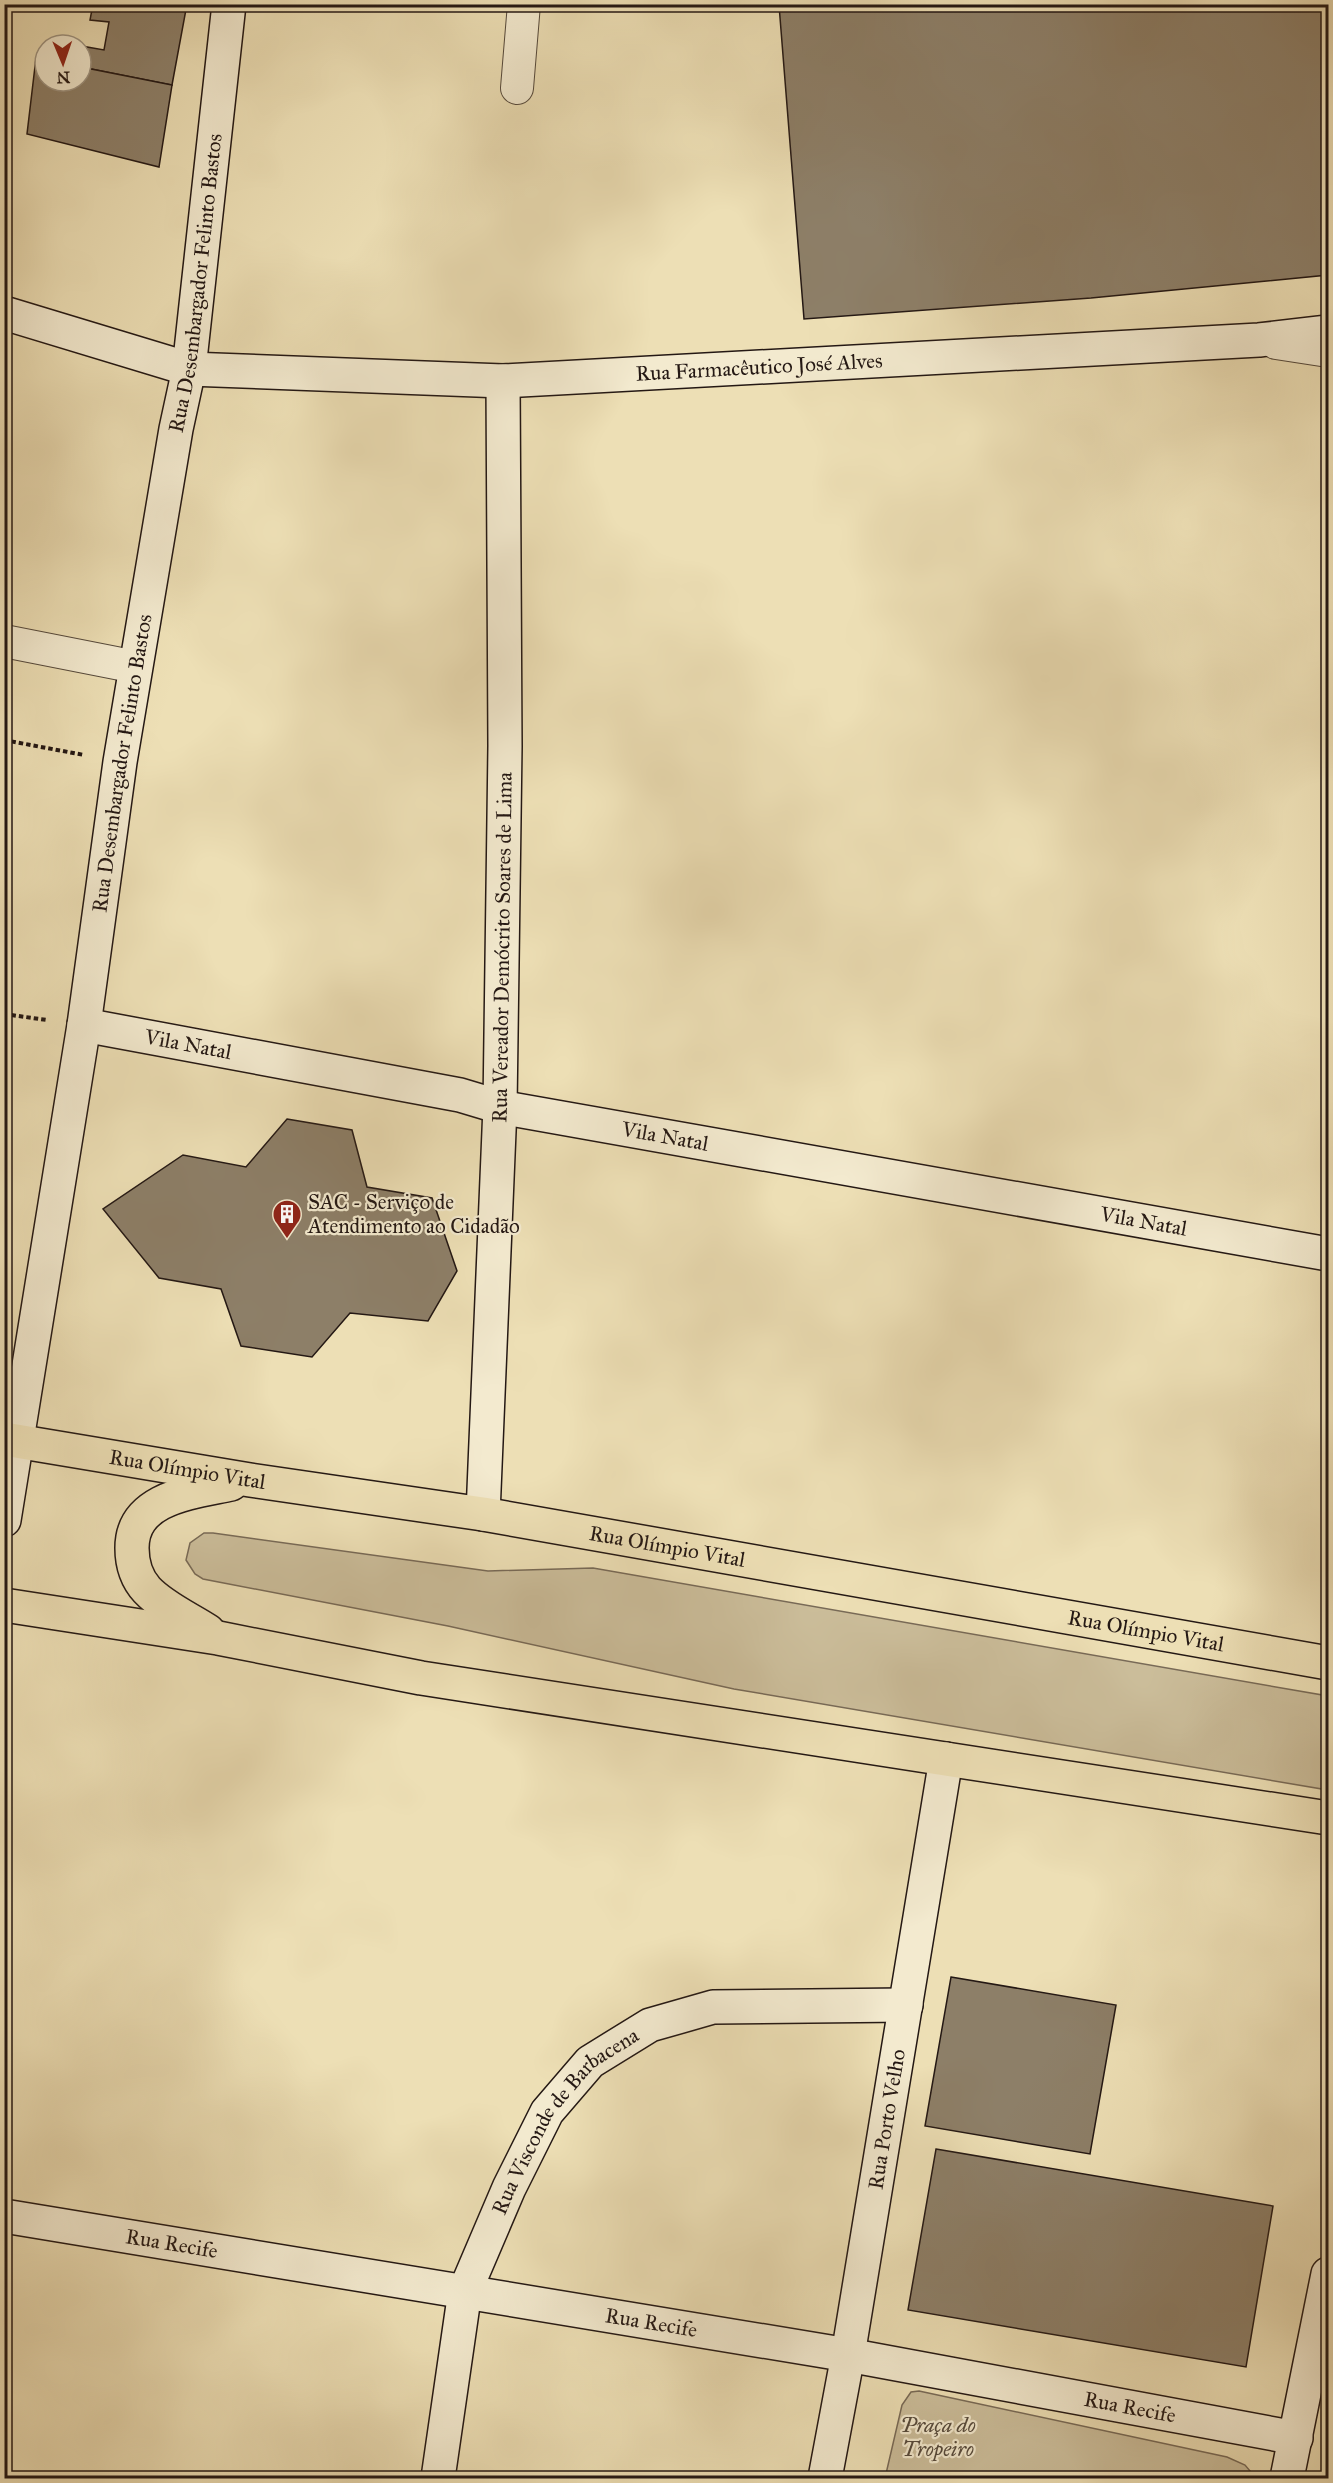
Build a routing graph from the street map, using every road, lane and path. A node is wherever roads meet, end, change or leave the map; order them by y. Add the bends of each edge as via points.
1 (229, 4) edge
2 (524, 4) edge
3 (517, 88) dead end
4 (4, 313) edge
5 (1329, 332) edge
6 (1259, 340) junction
7 (1329, 351) edge
8 (189, 369) junction
9 (503, 381) junction
10 (4, 641) edge
11 (136, 667) junction
12 (4, 740) edge
13 (120, 762) junction
14 (4, 1014) edge
15 (84, 1024) junction
16 (500, 1107) junction
17 (1329, 1254) edge
18 (11, 1440) edge
19 (250, 1480) junction
20 (483, 1514) junction
21 (4, 1520) edge
22 (4, 1605) edge
23 (218, 1638) junction
24 (1329, 1663) edge
25 (946, 1759) junction
26 (1329, 1818) edge
27 (906, 2005) junction
28 (4, 2216) edge
29 (1329, 2274) edge
30 (465, 2291) junction
31 (848, 2355) junction
32 (1296, 2438) junction
33 (438, 2478) edge
34 (825, 2478) edge
35 (1287, 2478) edge

1 - 8 street, Rua Desembargador Felinto Bastos
2 - 3 street
4 - 8 street, Rua Farmacêutico José Alves
5 - 6 street, Rua Farmacêutico José Alves
6 - 7 street
6 - 9 street, Rua Farmacêutico José Alves
8 - 9 street, Rua Farmacêutico José Alves
8 - 11 street, Rua Desembargador Felinto Bastos
9 - 16 street, Rua Vereador Demócrito Soares de Lima via 505,746
10 - 11 street
11 - 13 street, Rua Desembargador Felinto Bastos
12 - 13 path
13 - 15 street, Rua Desembargador Felinto Bastos
14 - 15 path
15 - 16 street, Vila Natal via 460,1095
15 - 18 street, Rua Desembargador Felinto Bastos
16 - 17 street, Vila Natal
16 - 20 street, Rua Vereador Demócrito Soares de Lima
18 - 19 main road, Rua Olímpio Vital
18 - 21 street, Rua Desembargador Felinto Bastos
19 - 20 main road, Rua Olímpio Vital
19 - 23 main road via 162,1501 148,1512 132,1542 137,1576 147,1590
20 - 24 main road, Rua Olímpio Vital
22 - 23 main road
23 - 25 main road via 421,1678
25 - 26 main road
25 - 27 street, Rua Porto Velho
27 - 30 street, Rua Visconde de Barbacena via 713,2007 650,2025 590,2062 547,2112
27 - 31 street, Rua Porto Velho
28 - 30 street, Rua Recife
29 - 32 street
30 - 31 street, Rua Recife
30 - 33 street, Rua Visconde de Barbacena
31 - 32 street, Rua Recife
31 - 34 street, Rua Porto Velho
32 - 35 street

